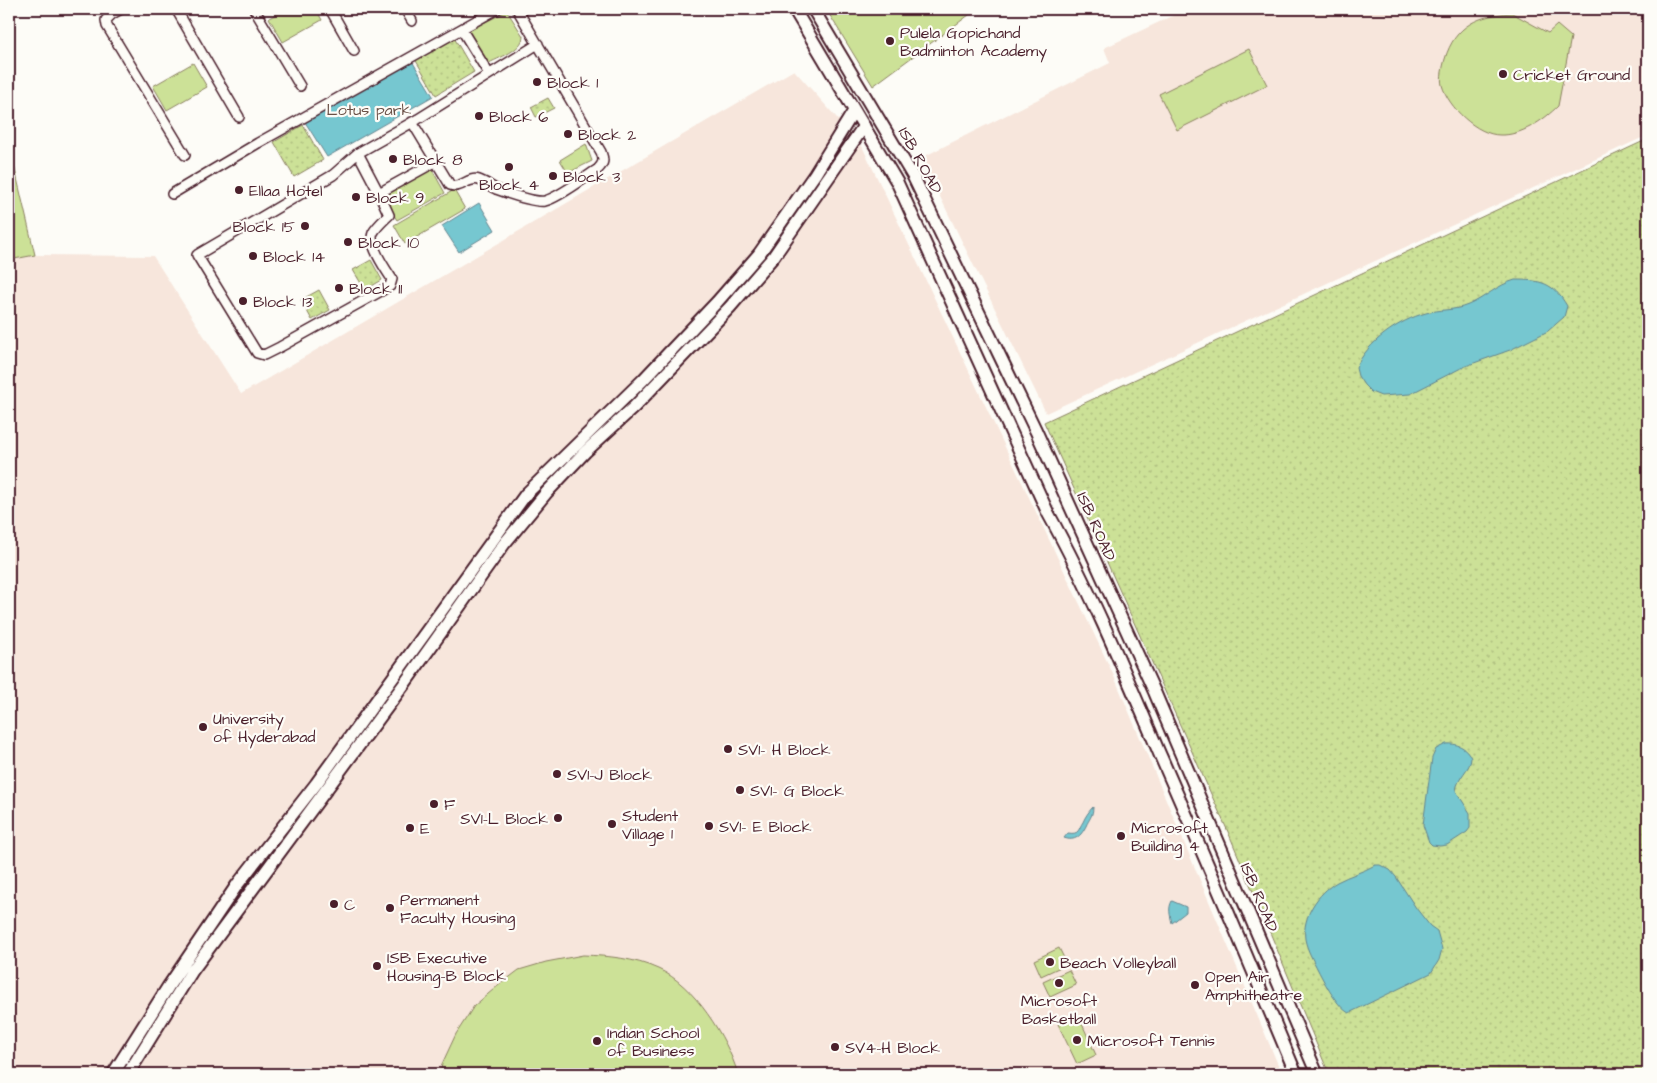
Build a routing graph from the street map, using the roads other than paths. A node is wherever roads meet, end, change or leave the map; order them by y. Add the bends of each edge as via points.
1 (121, 9) edge
2 (176, 9) edge
3 (254, 9) edge
4 (330, 9) edge
5 (405, 9) edge
6 (497, 9) edge
7 (517, 9) edge
8 (794, 9) edge
9 (813, 9) edge
10 (412, 21) dead end
11 (462, 30) junction
12 (538, 44) junction
13 (354, 51) dead end
14 (489, 74) junction
15 (300, 86) dead end
16 (854, 111) junction
17 (239, 117) dead end
18 (412, 122) junction
19 (864, 126) junction
20 (358, 153) junction
21 (185, 154) dead end
22 (435, 162) junction
23 (379, 193) junction
24 (172, 194) dead end
25 (113, 1074) edge
26 (128, 1074) edge
27 (1296, 1074) edge
28 (1317, 1074) edge

1 - 21 street via 106,20 107,26
2 - 17 street
3 - 15 street
4 - 13 street
5 - 10 street
6 - 11 street
7 - 12 street
8 - 16 street, ISB ROAD
9 - 28 street, ISB ROAD via 914,178 1036,431 1155,693
11 - 14 street
11 - 24 street
12 - 14 street
12 - 22 street via 601,152 602,165 544,201 495,188 478,179 454,187
14 - 18 street
16 - 19 street, ISB ROAD
16 - 25 street via 759,254 643,380 526,494 322,776 238,885 168,986
18 - 20 street
18 - 22 street
19 - 26 street via 774,256 743,292 547,492 504,544 192,972
19 - 27 street, ISB ROAD via 897,182 1130,686
20 - 23 street
20 - 23 street via 333,175 197,255 257,353 264,356 280,348 390,286 392,279 372,241 373,233 389,215
22 - 23 street

